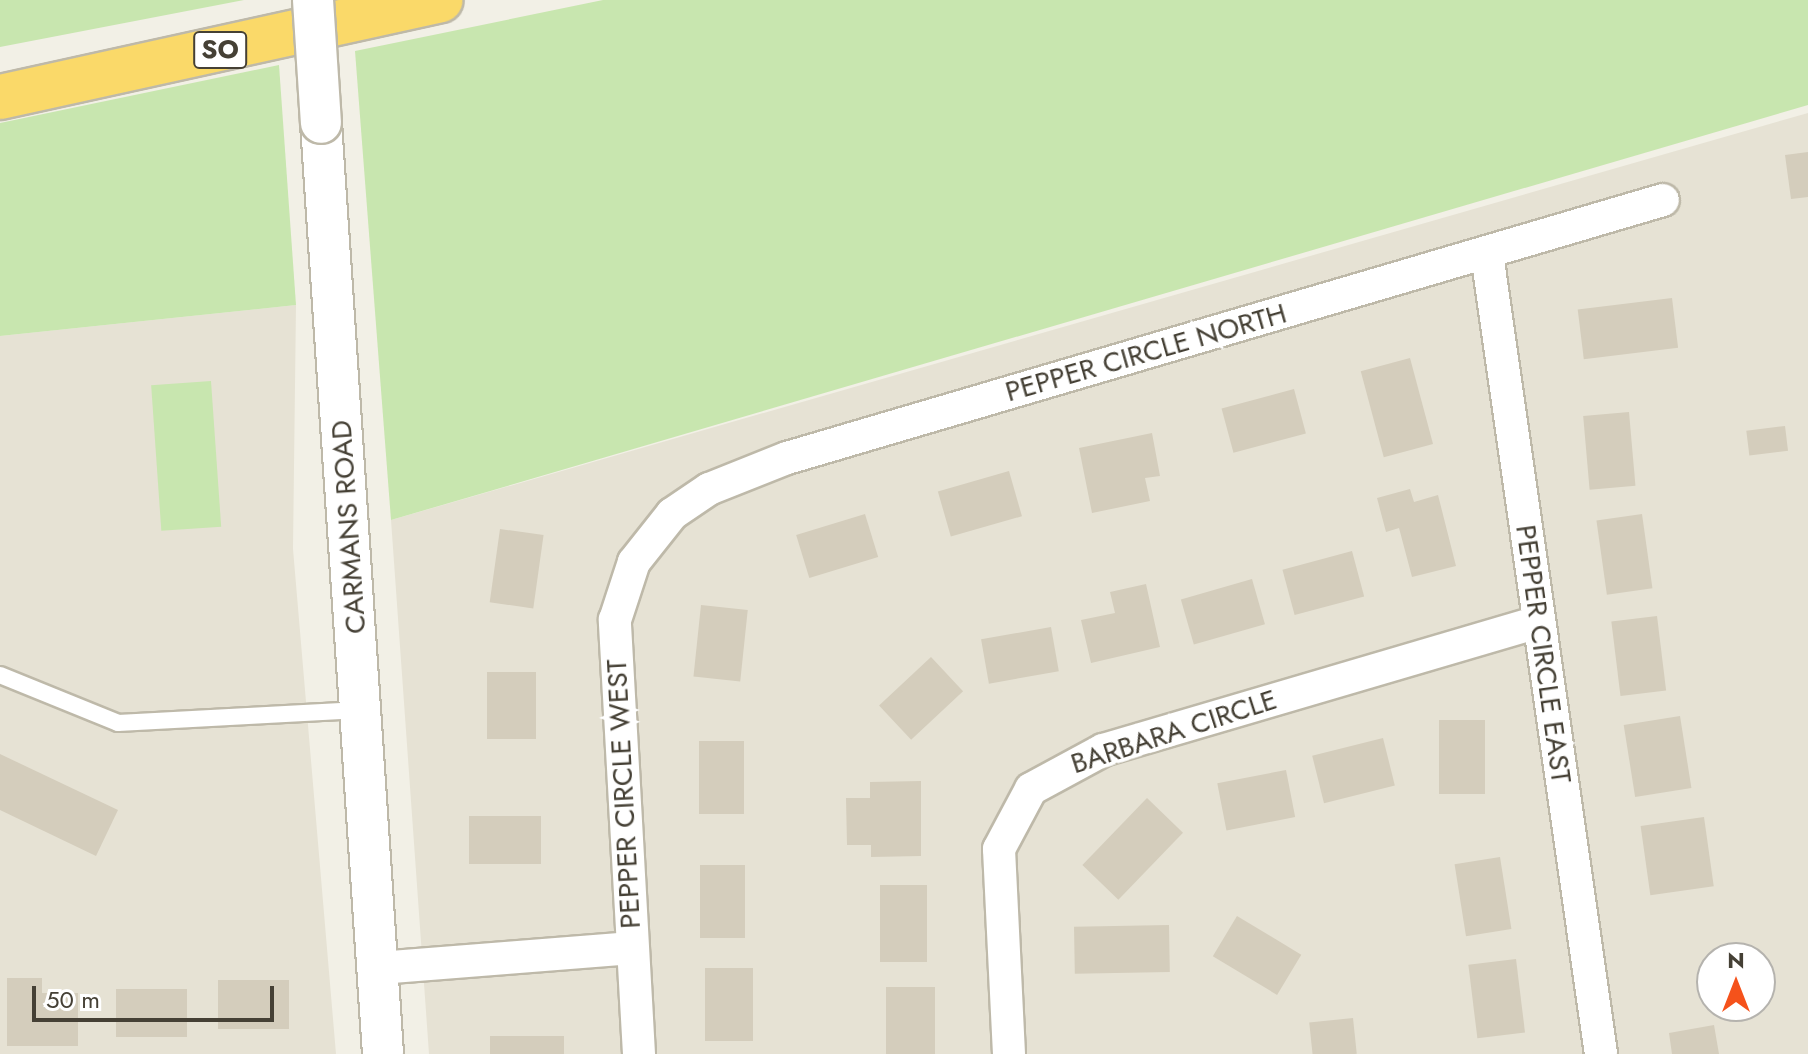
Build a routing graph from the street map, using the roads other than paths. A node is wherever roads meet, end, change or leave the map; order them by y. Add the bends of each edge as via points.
1 (313, 0) edge
2 (440, 0) edge
3 (0, 97) edge
4 (1663, 200) dead end
5 (1487, 254) junction
6 (650, 542) joint
7 (1539, 622) junction
8 (0, 675) edge
9 (361, 710) junction
10 (632, 948) junction
11 (379, 968) junction
12 (383, 1054) edge
13 (639, 1054) edge
14 (1009, 1054) edge
15 (1601, 1054) edge

1 - 9 street, CARMANS ROAD, bridge
2 - 3 highway, SO
4 - 5 street, PEPPER CIRCLE NORTH
5 - 6 street, PEPPER CIRCLE NORTH via 787,458 709,489 672,514
5 - 7 street, PEPPER CIRCLE EAST
6 - 10 street, PEPPER CIRCLE WEST via 634,562 615,620
7 - 14 street, BARBARA CIRCLE via 1103,750 1031,789 999,849
7 - 15 street, PEPPER CIRCLE EAST
8 - 9 lane via 118,723
9 - 11 street, CARMANS ROAD
10 - 11 street
10 - 13 street, PEPPER CIRCLE WEST
11 - 12 street, CARMANS ROAD

